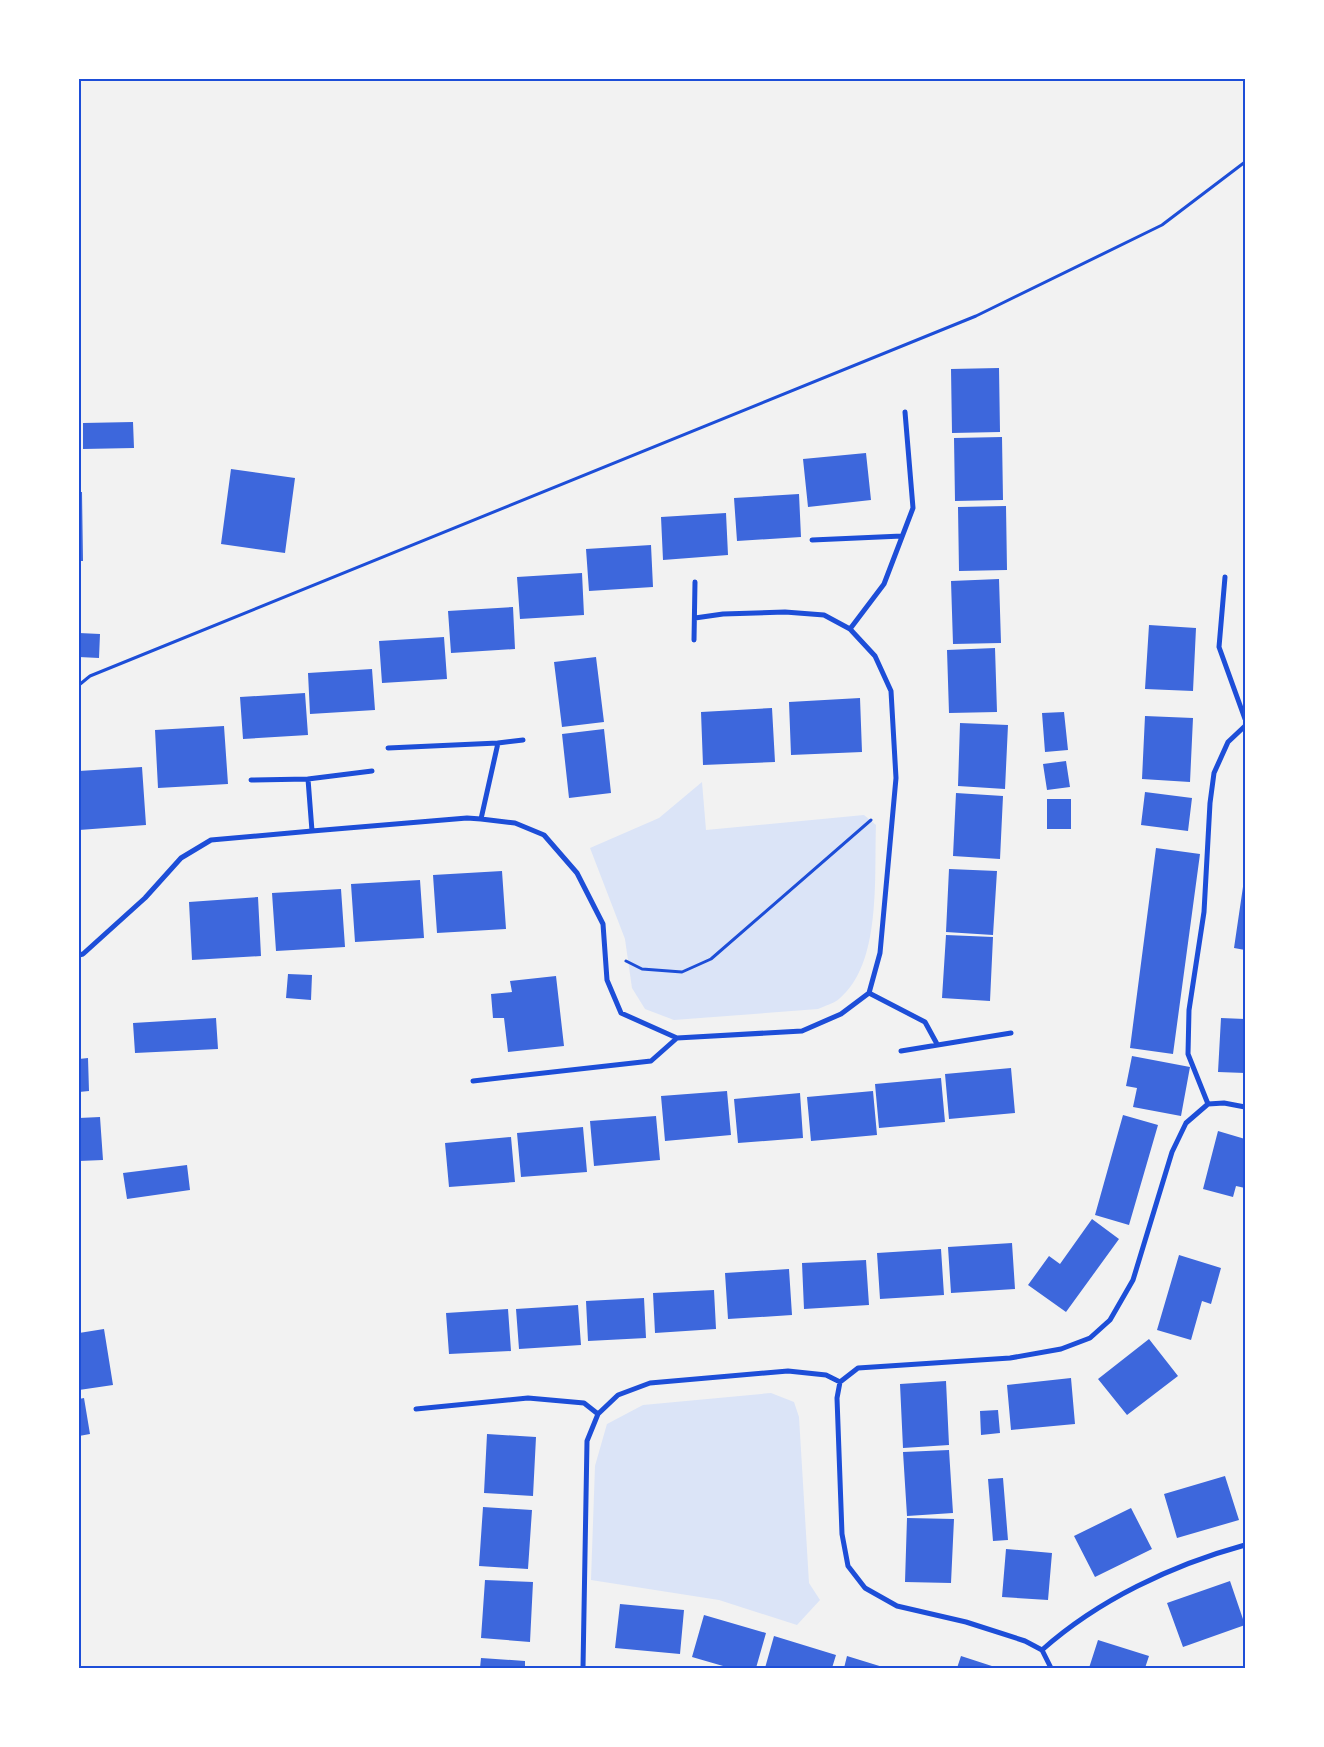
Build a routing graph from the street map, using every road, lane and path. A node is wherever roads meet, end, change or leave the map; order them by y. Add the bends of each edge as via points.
1 (1245, 162) edge
2 (905, 412) dead end
3 (902, 536) junction
4 (812, 540) dead end
5 (1225, 577) dead end
6 (695, 582) dead end
7 (695, 618) junction
8 (850, 629) junction
9 (694, 640) dead end
10 (79, 685) edge
11 (1245, 719) edge
12 (1245, 726) edge
13 (523, 740) dead end
14 (498, 743) junction
15 (388, 748) dead end
16 (372, 771) dead end
17 (308, 779) junction
18 (251, 780) dead end
19 (894, 800) junction
20 (481, 819) junction
21 (312, 831) junction
22 (605, 946) junction
23 (79, 955) edge
24 (869, 993) junction
25 (1011, 1033) dead end
26 (677, 1038) junction
27 (936, 1044) junction
28 (901, 1051) dead end
29 (473, 1081) dead end
30 (1208, 1104) junction
31 (1245, 1107) edge
32 (840, 1382) junction
33 (416, 1409) dead end
34 (598, 1414) junction
35 (1245, 1545) edge
36 (1042, 1650) junction
37 (583, 1668) edge
38 (1051, 1668) edge

1 - 10 path via 1162,225 976,316 90,676
2 - 3 street via 913,508
3 - 4 street
3 - 8 street via 884,584
5 - 11 street via 1219,647
6 - 7 street
7 - 8 street via 785,612 824,614
7 - 9 street
8 - 19 street via 875,656 891,691 896,778
12 - 30 street via 1228,742 1214,773 1204,912 1189,1010 1188,1054
13 - 14 street
14 - 15 street
14 - 20 street
16 - 17 street
17 - 18 street
17 - 21 street
19 - 22 path via 711,959 682,972 642,969
19 - 24 street via 880,953
20 - 21 street
20 - 22 street via 516,823 544,835 577,873 604,924
21 - 23 street via 210,840 181,858 145,898
22 - 26 street via 607,980 621,1013
24 - 26 street via 841,1014 802,1031
24 - 27 street via 925,1022
25 - 27 street
26 - 29 street via 650,1061
27 - 28 street
30 - 31 street
30 - 32 street via 1186,1123 1172,1152 1133,1280 1110,1320 1090,1338 1061,1349 1010,1358 858,1368
32 - 34 street via 826,1375 788,1370 650,1383 618,1395
32 - 36 street via 837,1398 842,1534 848,1566 865,1588 897,1606 966,1622
33 - 34 street via 528,1398 584,1403
34 - 37 street via 587,1440
35 - 36 street via 1146,1583 1091,1611
36 - 38 street

